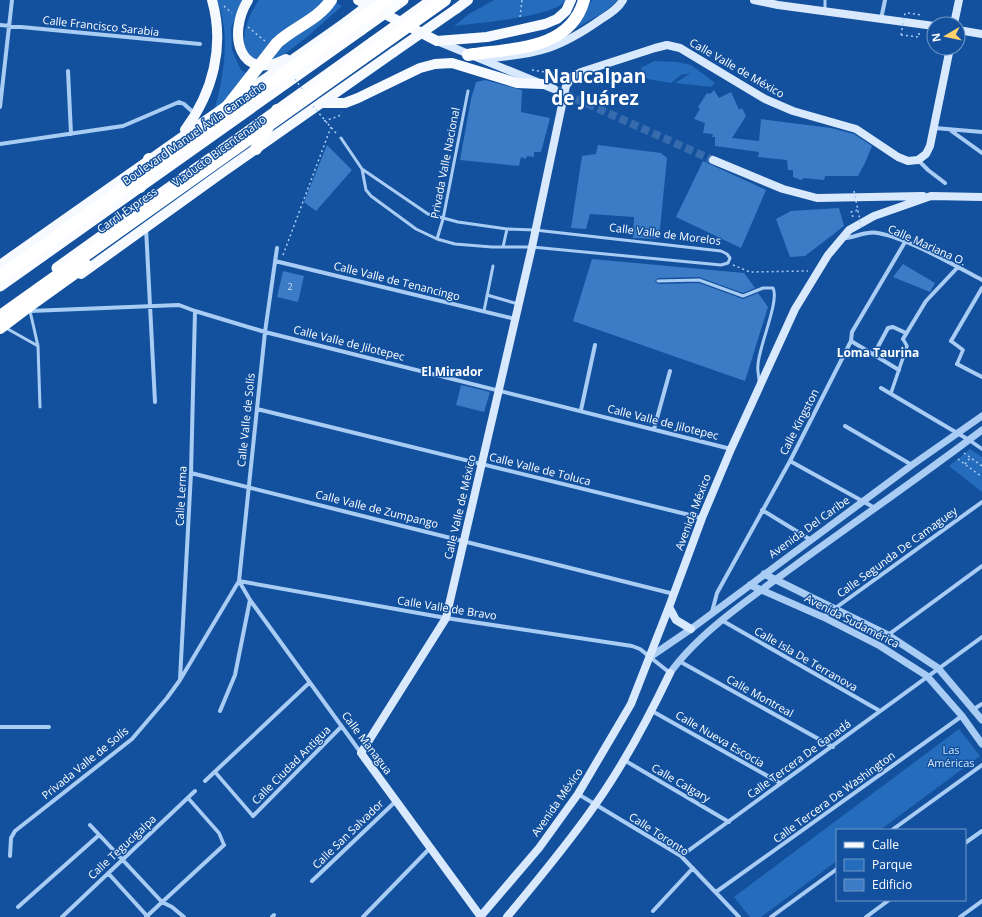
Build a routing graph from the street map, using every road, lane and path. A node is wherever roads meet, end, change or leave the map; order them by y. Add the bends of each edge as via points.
1 (12, 0) edge
2 (212, 0) edge
3 (248, 0) edge
4 (331, 0) edge
5 (358, 0) edge
6 (361, 0) edge
7 (375, 0) edge
8 (387, 0) edge
9 (403, 0) edge
10 (432, 0) edge
11 (445, 0) edge
12 (468, 0) edge
13 (522, 0) edge
14 (571, 0) edge
15 (584, 0) edge
16 (623, 0) edge
17 (754, 0) edge
18 (825, 0) edge
19 (885, 0) edge
20 (959, 0) edge
21 (766, 2) edge
22 (779, 3) edge
23 (456, 4) edge
24 (222, 5) dead end
25 (825, 11) junction
26 (922, 14) dead end
27 (956, 16) edge
28 (520, 17) dead end
29 (239, 19) junction
30 (881, 19) junction
31 (346, 21) junction
32 (0, 25) edge
33 (926, 25) edge
34 (9, 26) junction
35 (966, 31) edge
36 (982, 34) edge
37 (919, 37) dead end
38 (437, 41) junction
39 (267, 43) dead end
40 (200, 44) dead end
41 (309, 48) junction
42 (468, 55) junction
43 (948, 56) edge
44 (480, 59) junction
45 (68, 71) dead end
46 (520, 76) junction
47 (572, 77) junction
48 (542, 84) junction
49 (554, 89) tunnel mouth
50 (468, 91) dead end
51 (321, 103) junction
52 (0, 107) edge
53 (277, 110) junction
54 (196, 115) junction
55 (339, 116) dead end
56 (324, 121) dead end
57 (328, 124) dead end
58 (212, 125) junction
59 (331, 127) junction
60 (935, 128) junction
61 (950, 130) junction
62 (982, 132) edge
63 (71, 134) junction
64 (341, 138) joint
65 (177, 139) junction
66 (0, 144) edge
67 (256, 149) junction
68 (982, 154) edge
69 (150, 159) junction
70 (713, 160) tunnel mouth
71 (918, 160) junction
72 (362, 169) junction
73 (945, 183) dead end
74 (140, 187) junction
75 (854, 191) dead end
76 (931, 196) junction
77 (982, 197) edge
78 (858, 210) junction
79 (851, 212) dead end
80 (443, 219) junction
81 (146, 228) junction
82 (507, 229) junction
83 (535, 230) junction
84 (862, 230) dead end
85 (841, 238) junction
86 (437, 239) junction
87 (905, 242) junction
88 (502, 247) junction
89 (532, 247) junction
90 (276, 248) dead end
91 (275, 261) junction
92 (281, 262) junction
93 (728, 263) junction
94 (0, 265) edge
95 (493, 266) dead end
96 (958, 267) junction
97 (815, 275) junction
98 (0, 276) edge
99 (982, 280) edge
100 (658, 281) dead end
101 (0, 286) edge
102 (982, 288) edge
103 (488, 295) junction
104 (518, 304) junction
105 (150, 306) junction
106 (0, 309) edge
107 (484, 311) junction
108 (30, 312) junction
109 (195, 312) junction
110 (0, 316) edge
111 (515, 319) junction
112 (2, 330) edge
113 (265, 332) junction
114 (906, 333) junction
115 (903, 340) joint
116 (851, 341) junction
117 (951, 341) joint
118 (595, 345) dead end
119 (38, 346) junction
120 (874, 354) junction
121 (957, 364) joint
122 (899, 370) junction
123 (670, 371) dead end
124 (982, 377) edge
125 (760, 385) junction
126 (881, 388) dead end
127 (499, 390) junction
128 (891, 393) junction
129 (155, 402) dead end
130 (40, 407) dead end
131 (257, 409) junction
132 (580, 410) junction
133 (982, 416) edge
134 (845, 426) dead end
135 (654, 429) junction
136 (982, 430) edge
137 (958, 433) junction
138 (969, 440) junction
139 (959, 448) junction
140 (731, 449) junction
141 (982, 449) edge
142 (952, 454) junction
143 (970, 458) junction
144 (790, 461) junction
145 (480, 464) junction
146 (965, 464) junction
147 (912, 465) junction
148 (982, 466) edge
149 (191, 473) junction
150 (982, 477) edge
151 (248, 486) junction
152 (864, 501) junction
153 (982, 502) edge
154 (875, 508) junction
155 (762, 510) junction
156 (702, 518) junction
157 (463, 540) junction
158 (811, 540) junction
159 (982, 566) edge
160 (764, 574) junction
161 (776, 579) junction
162 (239, 581) junction
163 (750, 585) junction
164 (761, 590) junction
165 (674, 594) junction
166 (250, 600) junction
167 (669, 607) junction
168 (836, 608) junction
169 (712, 612) junction
170 (823, 617) junction
171 (446, 618) junction
172 (723, 621) junction
173 (691, 629) junction
174 (888, 635) junction
175 (982, 637) edge
176 (700, 638) junction
177 (650, 657) junction
178 (678, 661) junction
179 (938, 668) junction
180 (670, 673) junction
181 (927, 676) junction
182 (180, 680) junction
183 (309, 683) junction
184 (982, 704) edge
185 (974, 709) junction
186 (220, 711) dead end
187 (652, 711) junction
188 (880, 711) junction
189 (962, 716) junction
190 (982, 720) edge
191 (341, 726) junction
192 (0, 727) edge
193 (48, 727) dead end
194 (982, 744) edge
195 (833, 747) junction
196 (361, 753) junction
197 (624, 760) junction
198 (982, 764) edge
199 (215, 772) junction
200 (205, 782) dead end
201 (780, 783) junction
202 (195, 791) dead end
203 (578, 794) junction
204 (188, 798) junction
205 (396, 800) junction
206 (596, 804) junction
207 (253, 816) joint
208 (729, 822) junction
209 (90, 825) dead end
210 (893, 829) edge
211 (982, 831) edge
212 (99, 834) junction
213 (966, 842) edge
214 (224, 845) joint
215 (431, 847) junction
216 (10, 856) dead end
217 (682, 856) junction
218 (123, 859) junction
219 (693, 868) junction
220 (836, 870) edge
221 (108, 873) junction
222 (312, 881) dead end
223 (716, 892) junction
224 (888, 901) edge
225 (982, 901) edge
226 (162, 902) junction
227 (18, 907) dead end
228 (654, 911) dead end
229 (147, 916) edge
230 (62, 917) edge
231 (184, 917) edge
232 (363, 917) edge
233 (480, 917) edge
234 (507, 917) edge
235 (738, 917) edge
236 (771, 917) edge
237 (866, 917) edge
238 (960, 917) edge

1 - 34 street
2 - 54 main road via 217,30 217,56 208,90
3 - 29 main road
4 - 58 highway, bridge via 318,15 277,43
5 - 38 main road
6 - 31 main road
7 - 31 main road, Boulevard Manuel Ávila Camacho, bridge
8 - 58 highway, bridge
9 - 74 highway, Boulevard Manuel Ávila Camacho, bridge
10 - 53 highway, bridge
11 - 110 highway, Carril Express, bridge
12 - 23 main road
13 - 28 path
14 - 38 main road via 566,11 557,19 545,24 487,37
15 - 42 highway via 572,24 552,39 532,45
16 - 44 main road via 610,14 558,45 526,55
17 - 21 main road
18 - 25 lane
19 - 30 street
20 - 27 main road
21 - 22 main road
22 - 25 main road
23 - 51 main road, bridge via 394,52
23 - 112 highway, Viaducto Bicentenario, bridge via 234,155
24 - 29 path
25 - 30 main road
26 - 37 path, bridge via 905,13 901,35
29 - 39 path
29 - 41 main road via 237,32 241,53 252,63 261,65 280,62
30 - 33 main road
31 - 41 main road, Boulevard Manuel Ávila Camacho
32 - 34 street, Calle Francisco Sarabia
34 - 40 street, Calle Francisco Sarabia
34 - 52 street
35 - 36 main road
38 - 42 main road
41 - 65 main road, Boulevard Manuel Ávila Camacho
42 - 44 main road
43 - 60 main road
44 - 46 main road
45 - 63 street
46 - 47 path via 528,70
46 - 48 main road
47 - 71 main road, Calle Valle de México via 655,48 667,45 680,48 765,99 793,111 856,129 898,157 908,161
47 - 83 main road, Calle Valle de México via 566,86
48 - 49 main road
48 - 51 main road via 517,83 452,63 435,64 420,68 345,103
50 - 80 lane, Privada Valle Nacional
51 - 67 main road
53 - 67 highway
53 - 106 highway
54 - 63 street via 179,102 123,126
54 - 65 main road
55 - 56 path
57 - 59 path
58 - 98 highway, bridge
59 - 64 path
59 - 92 path
60 - 61 street
60 - 71 main road via 926,154
61 - 62 street
61 - 68 street
63 - 66 street
64 - 72 lane, Calle Valle de Morelos
65 - 69 main road, Boulevard Manuel Ávila Camacho
67 - 81 main road
69 - 74 highway
69 - 94 main road, Boulevard Manuel Ávila Camacho
70 - 76 main road via 782,190 817,198
71 - 73 street
72 - 80 lane, Calle Valle de Morelos via 417,207
72 - 86 lane, Calle Valle de Morelos via 366,190 371,196 416,229
74 - 101 highway, Boulevard Manuel Ávila Camacho
75 - 78 path, bridge
76 - 77 main road, Avenida México
76 - 85 main road, Avenida México via 874,216 856,225
78 - 79 path
78 - 84 path, bridge
80 - 82 lane, Calle Valle de Morelos
80 - 86 lane, Privada Valle Nacional
81 - 105 street
81 - 108 main road
82 - 83 lane, Calle Valle de Morelos
82 - 88 lane
83 - 89 main road, Calle Valle de México
83 - 93 lane, Calle Valle de Morelos via 721,251 728,254
85 - 87 street, Calle Mariana O. via 854,238 877,232
85 - 97 main road, Avenida México
86 - 88 lane, Calle Valle de Morelos via 455,244
87 - 96 street, Calle Mariana O.
87 - 116 street, Calle Kingston via 852,332
88 - 89 lane, Calle Valle de Morelos
89 - 93 lane, Calle Valle de Morelos
89 - 104 main road, Calle Valle de México
90 - 91 street, Calle Valle de Solís
91 - 92 street, Calle Valle de Tenancingo
91 - 113 street, Calle Valle de Solís
92 - 107 street, Calle Valle de Tenancingo
93 - 97 path via 750,272 805,270
95 - 103 lane
96 - 99 street, Calle Mariana O.
96 - 114 street via 926,301
97 - 125 main road, Avenida México via 795,309
100 - 125 lane via 699,280 743,296 763,288 773,288 775,292 758,364
102 - 117 street
103 - 104 lane
103 - 107 lane
104 - 111 main road, Calle Valle de México
105 - 108 street, Calle Valle de Jilotepec
105 - 109 street, Calle Valle de Jilotepec via 179,305
105 - 129 street
107 - 111 street, Calle Valle de Tenancingo
108 - 112 main road
108 - 119 lane
109 - 113 street, Calle Valle de Jilotepec
109 - 149 street, Calle Lerma
111 - 127 main road, Calle Valle de México
112 - 119 lane
113 - 127 street, Calle Valle de Jilotepec
113 - 131 street, Calle Valle de Solís
114 - 115 street
114 - 120 street via 888,328
115 - 122 street via 907,346
116 - 120 street
116 - 144 street, Calle Kingston
117 - 121 street via 963,350
118 - 132 street
119 - 130 lane
120 - 122 street
121 - 124 street
122 - 128 street
123 - 135 street
125 - 140 main road, Avenida México
126 - 128 street
127 - 132 street, Calle Valle de Jilotepec
127 - 145 main road, Calle Valle de México
128 - 137 street
131 - 145 street, Calle Valle de Toluca
131 - 151 street, Calle Valle de Solís
132 - 135 street, Calle Valle de Jilotepec
133 - 137 street, Avenida Del Caribe
134 - 147 street
135 - 140 street, Calle Valle de Jilotepec
136 - 138 street, Avenida Del Caribe
137 - 138 street
137 - 147 street, Avenida Del Caribe
138 - 139 street, Avenida Del Caribe
138 - 141 street
139 - 142 street, Avenida Del Caribe
139 - 143 path
140 - 156 main road, Avenida México
142 - 146 path
142 - 154 street, Avenida Del Caribe
143 - 146 path
143 - 148 path
144 - 152 street
144 - 155 street, Calle Kingston
145 - 156 street, Calle Valle de Toluca
145 - 157 main road, Calle Valle de México
146 - 150 path
147 - 152 street, Avenida Del Caribe
149 - 151 street, Calle Valle de Zumpango
149 - 182 street, Calle Lerma
151 - 157 street, Calle Valle de Zumpango
151 - 162 street, Calle Valle de Solís
152 - 154 street
152 - 158 street, Avenida Del Caribe
153 - 168 street, Calle Segunda De Camaguey
154 - 161 street, Avenida Del Caribe
155 - 158 street
155 - 169 street, Calle Kingston via 717,593
156 - 165 main road, Avenida México
157 - 165 street, Calle Valle de Zumpango
157 - 171 main road, Calle Valle de México
158 - 160 street, Avenida Del Caribe
159 - 174 street
160 - 161 street, Avenida Sudamérica
160 - 163 street, Avenida Del Caribe
161 - 164 street, Avenida Del Caribe
161 - 168 street, Avenida Sudamérica
162 - 166 street, Calle Managua
162 - 171 street, Calle Valle de Bravo
162 - 182 street, Privada Valle de Solís
163 - 164 street, Avenida Sudamérica
163 - 169 street, Avenida Del Caribe
164 - 170 street, Avenida Sudamérica
164 - 172 street, Avenida Del Caribe
165 - 167 main road, Avenida México
166 - 183 street, Calle Managua
166 - 186 street via 235,675
167 - 173 main road via 676,620
167 - 177 main road, Avenida México
168 - 170 street, Calle Segunda De Camaguey
168 - 174 street, Avenida Sudamérica
169 - 173 street, Avenida Del Caribe
170 - 181 street, Avenida Sudamérica via 880,646
171 - 177 street, Calle Valle de Bravo via 632,646
171 - 196 main road, Calle Valle de México
172 - 176 street, Avenida Del Caribe
172 - 188 street, Calle Isla De Terranova
173 - 176 street
173 - 177 street, Avenida Del Caribe
174 - 179 street, Avenida Sudamérica
175 - 179 street, Calle Tercera De Canadá
176 - 178 street, Avenida Del Caribe
177 - 180 street, Calle Valle de Bravo
177 - 203 main road, Avenida México via 631,704
178 - 180 street, Avenida Del Caribe
178 - 195 street, Calle Montreal
179 - 181 street, Calle Tercera De Canadá
179 - 185 street, Avenida Sudamérica
180 - 187 main road
181 - 188 street, Calle Tercera De Canadá
181 - 189 street, Avenida Sudamérica
182 - 216 street, Privada Valle de Solís via 168,698 123,748 15,831 11,838
183 - 191 street, Calle Managua
183 - 199 street
184 - 185 street
185 - 190 street, Avenida Sudamérica
187 - 197 main road
187 - 201 street, Calle Nueva Escocia
188 - 195 street, Calle Tercera De Canadá
189 - 194 street, Avenida Sudamérica
189 - 223 street, Calle Tercera De Washington
191 - 196 street, Calle Managua
191 - 207 street, Calle Ciudad Antigua
192 - 193 street
195 - 201 street, Calle Tercera De Canadá
196 - 205 main road, Calle Managua
197 - 206 main road
197 - 208 street, Calle Calgary
198 - 210 street
199 - 200 street
199 - 207 street
201 - 208 street, Calle Tercera De Canadá
202 - 204 street, Calle Tegucigalpa
203 - 206 street, Calle Toronto
203 - 233 main road, Avenida México via 539,848
204 - 214 street via 219,833
204 - 218 street, Calle Tegucigalpa
205 - 215 main road, Calle Managua
205 - 222 street, Calle San Salvador
206 - 217 street, Calle Toronto
206 - 234 main road
208 - 217 street, Calle Tercera De Canadá
209 - 212 street
211 - 213 street
212 - 218 street
212 - 227 street
214 - 226 street
215 - 232 street
215 - 233 main road, Calle Managua
217 - 219 street, Calle Toronto
218 - 221 street, Calle Tegucigalpa
218 - 226 street
219 - 223 street, Calle Toronto
219 - 228 street
220 - 236 street
221 - 229 street
221 - 230 street, Calle Tegucigalpa
223 - 235 street, Calle Toronto
224 - 237 street
225 - 238 street
226 - 229 street
226 - 231 street

